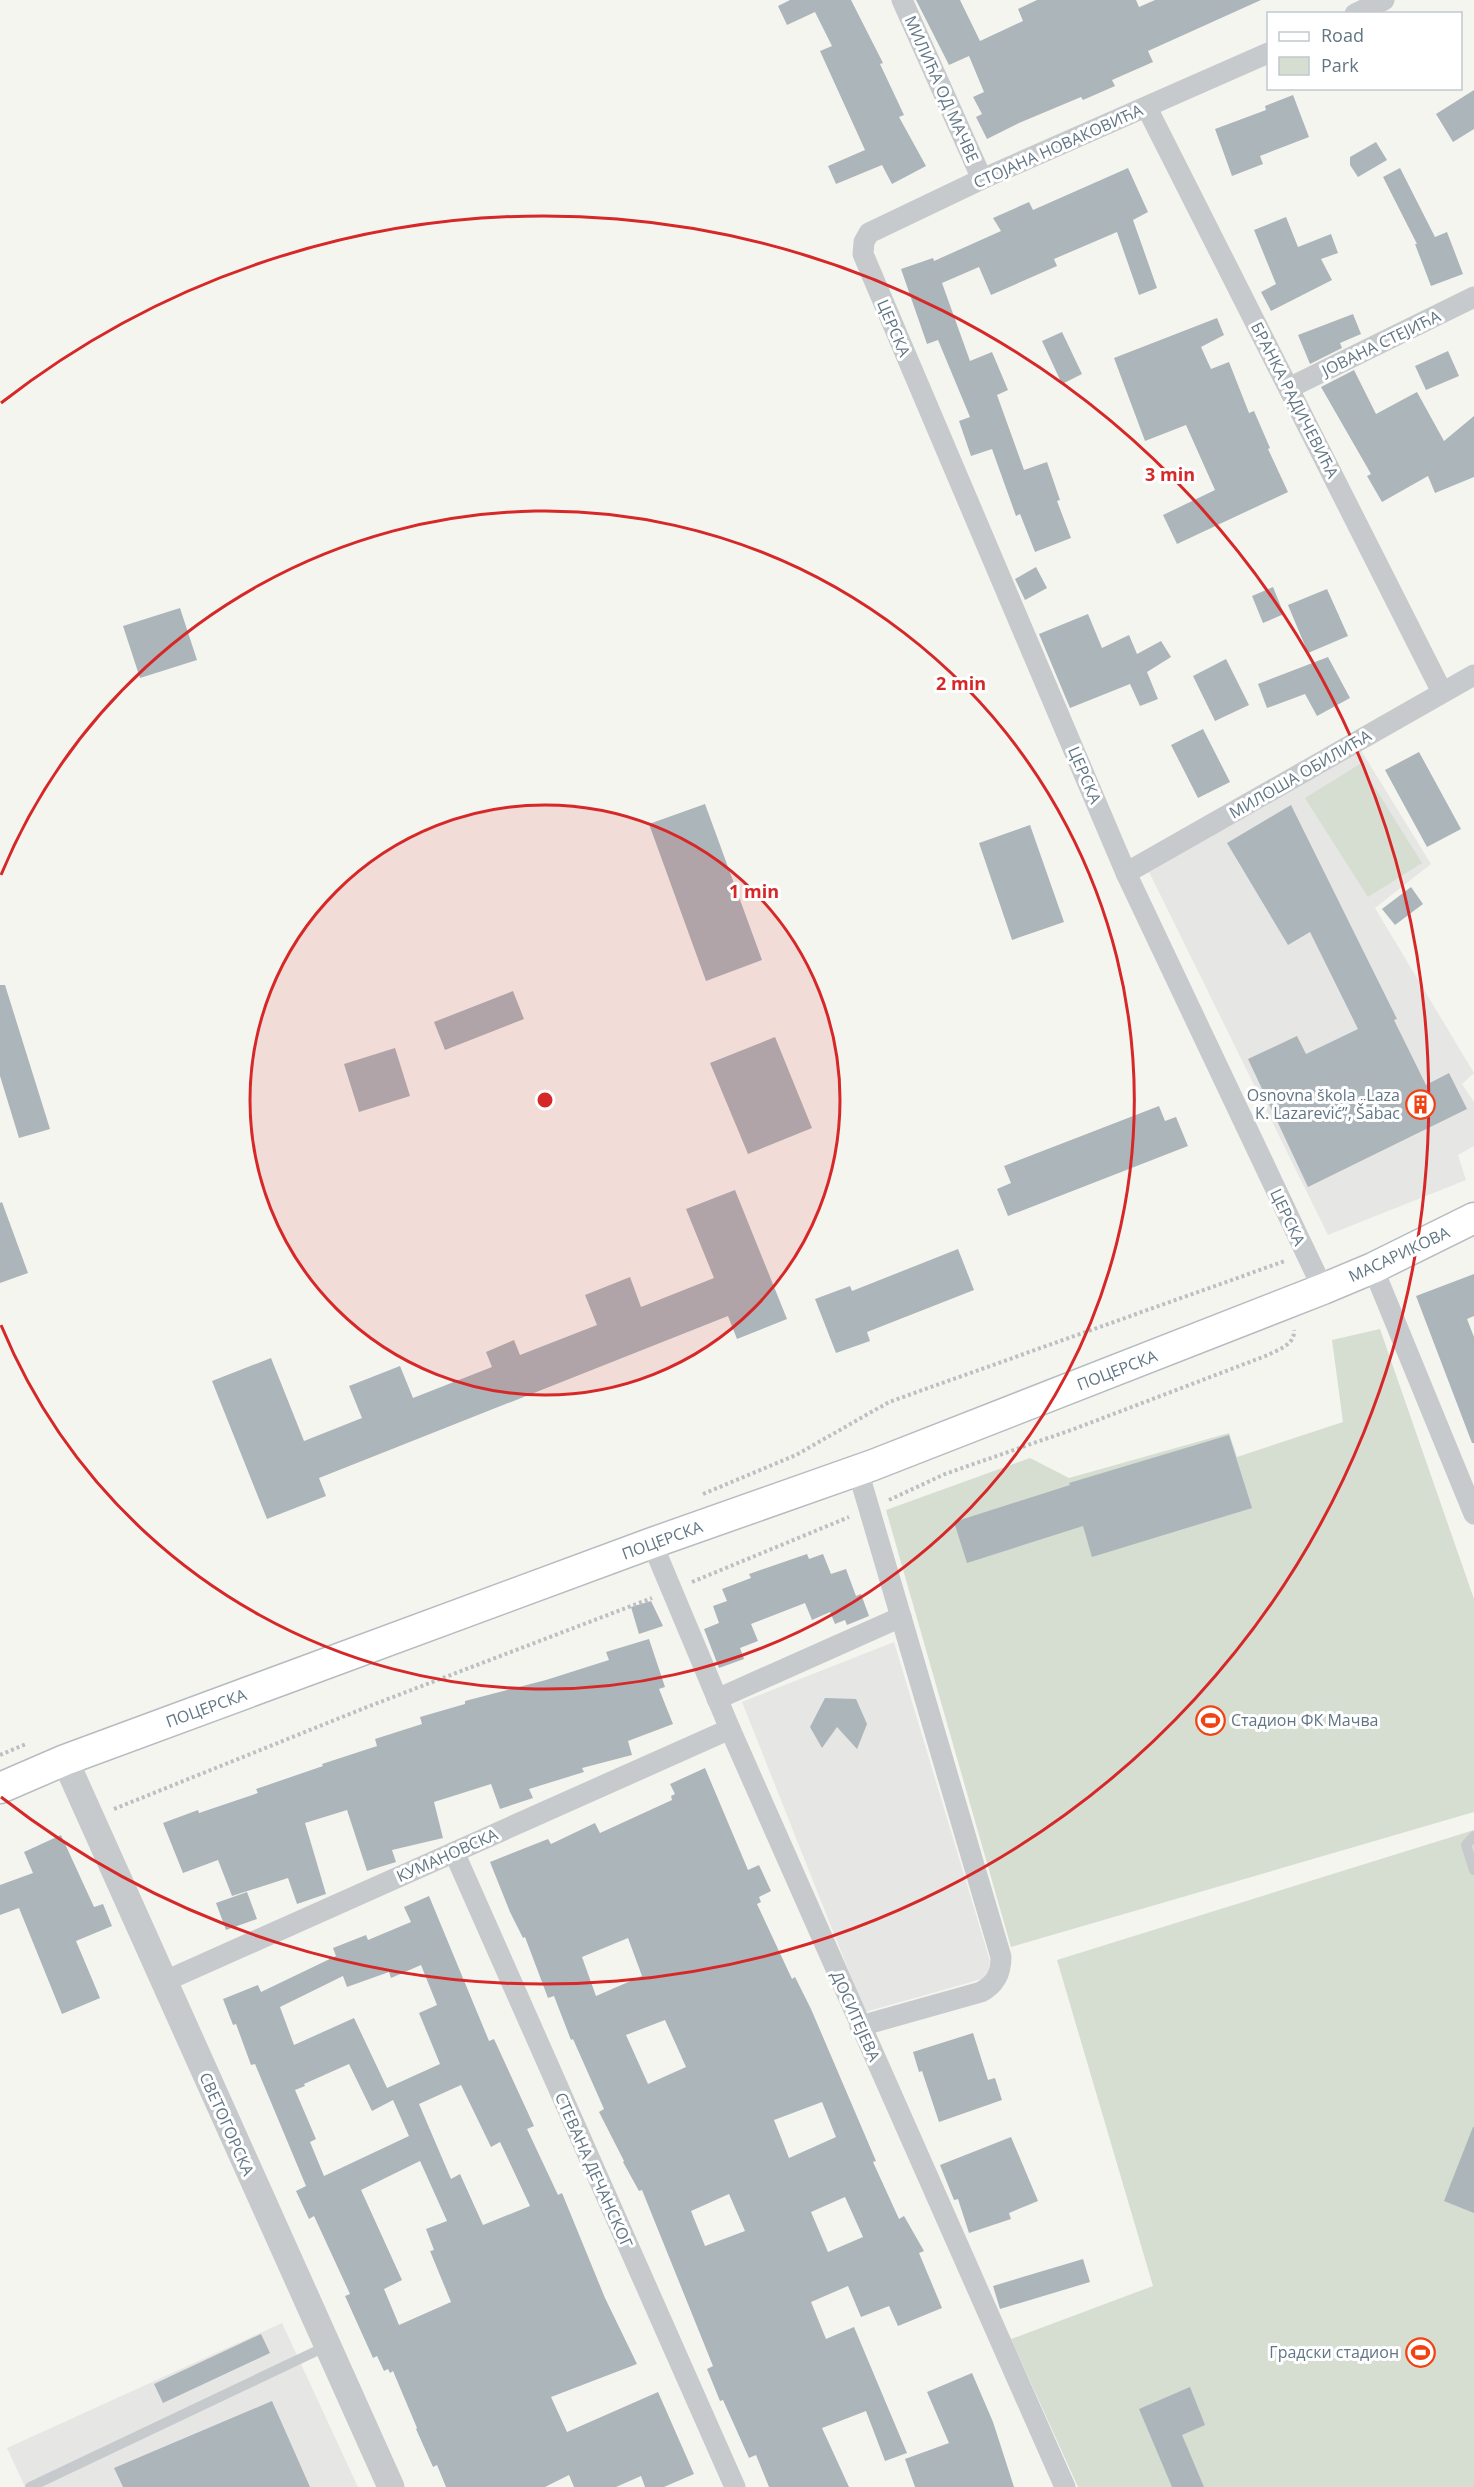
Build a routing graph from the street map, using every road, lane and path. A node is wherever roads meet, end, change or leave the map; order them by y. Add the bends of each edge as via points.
1 (902, 0) edge
2 (1384, 0) edge
3 (1359, 12) edge
4 (1267, 53) edge
5 (1147, 108) junction
6 (982, 179) junction
7 (863, 254) joint
8 (1474, 297) edge
9 (1288, 388) junction
10 (1474, 675) edge
11 (1442, 692) junction
12 (1126, 873) junction
13 (1474, 1218) edge
14 (1306, 1254) junction
15 (1373, 1268) junction
16 (1323, 1289) junction
17 (1284, 1304) junction
18 (858, 1471) junction
19 (701, 1494) dead end
20 (869, 1508) junction
21 (1474, 1511) edge
22 (652, 1544) junction
23 (672, 1590) junction
24 (901, 1617) junction
25 (717, 1699) junction
26 (730, 1729) junction
27 (30, 1743) dead end
28 (0, 1755) edge
29 (65, 1760) junction
30 (0, 1788) edge
31 (92, 1818) junction
32 (1474, 1836) edge
33 (454, 1852) junction
34 (1474, 1870) edge
35 (163, 1982) junction
36 (860, 2026) junction
37 (327, 2346) junction
38 (30, 2487) edge
39 (390, 2487) edge
40 (735, 2487) edge
41 (1065, 2487) edge

1 - 6 street, МИЛИЋА ОД МАЧВЕ
2 - 3 street
4 - 5 street, СТОЈАНА НОВАКОВИЋА
5 - 6 street, СТОЈАНА НОВАКОВИЋА
5 - 9 street, БРАНКА РАДИЧЕВИЋА
6 - 7 street, СТОЈАНА НОВАКОВИЋА via 869,233
7 - 12 street, ЦЕРСКА
8 - 9 street, ЈОВАНА СТЕЈИЋА
9 - 11 street, БРАНКА РАДИЧЕВИЋА
10 - 11 street, МИЛОША ОБИЛИЋА
11 - 12 street, МИЛОША ОБИЛИЋА
12 - 14 street, ЦЕРСКА
13 - 15 main road, МАСАРИКОВА
14 - 16 street, ЦЕРСКА
14 - 19 path via 889,1402 796,1455
15 - 16 main road, МАСАРИКОВА
15 - 21 street
16 - 17 main road, ПОЦЕРСКА
17 - 18 main road, ПОЦЕРСКА
17 - 20 path via 1293,1322 1294,1335 1289,1344 1275,1351 945,1474
18 - 20 street
18 - 22 main road, ПОЦЕРСКА
20 - 23 path
20 - 24 street
22 - 23 street, ДОСИТЕЈЕВА
22 - 29 main road, ПОЦЕРСКА
23 - 25 street, ДОСИТЕЈЕВА
23 - 31 path
24 - 25 street
24 - 36 street via 1001,1967 993,1983 981,1992
25 - 26 street, ДОСИТЕЈЕВА
26 - 33 street, КУМАНОВСКА
26 - 36 street, ДОСИТЕЈЕВА
27 - 28 path
29 - 30 main road, ПОЦЕРСКА
29 - 31 street, СВЕТОГОРСКА
31 - 35 street, СВЕТОГОРСКА
32 - 34 lane via 1466,1845
33 - 35 street, КУМАНОВСКА
33 - 40 street, СТЕВАНА ДЕЧАНСКОГ
35 - 37 street, СВЕТОГОРСКА
36 - 41 street, ДОСИТЕЈЕВА
37 - 38 lane
37 - 39 street, СВЕТОГОРСКА

